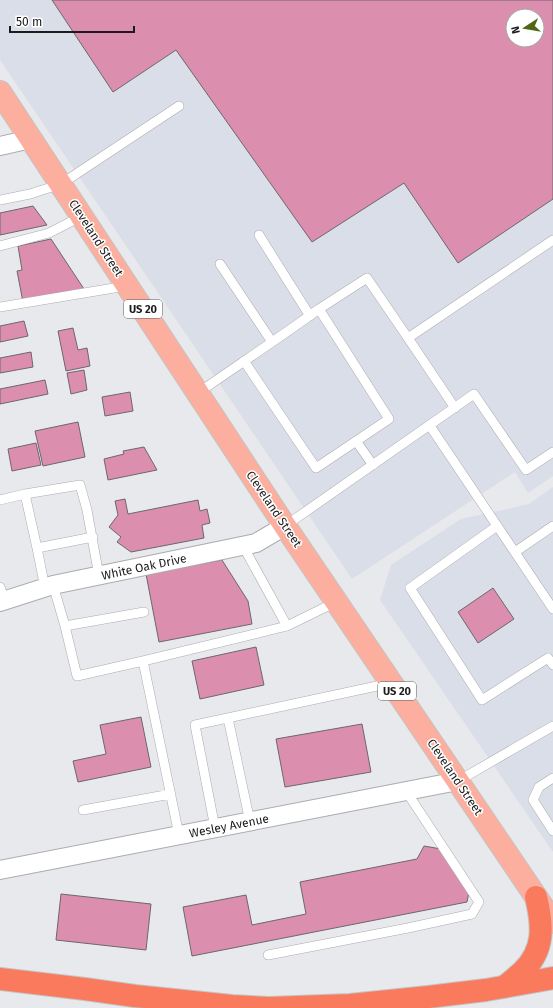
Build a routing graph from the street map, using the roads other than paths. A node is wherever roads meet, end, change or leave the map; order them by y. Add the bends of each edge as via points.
1 (0, 92) edge
2 (179, 106) dead end
3 (32, 139) junction
4 (0, 146) edge
5 (61, 184) junction
6 (0, 200) edge
7 (82, 216) junction
8 (259, 235) dead end
9 (553, 240) edge
10 (0, 246) edge
11 (220, 264) dead end
12 (128, 286) junction
13 (0, 307) edge
14 (319, 309) junction
15 (310, 316) junction
16 (408, 338) junction
17 (272, 342) junction
18 (244, 361) junction
19 (198, 393) junction
20 (455, 408) junction
21 (430, 426) junction
22 (356, 441) junction
23 (553, 452) edge
24 (373, 465) junction
25 (26, 494) junction
26 (0, 500) edge
27 (285, 526) junction
28 (497, 526) junction
29 (553, 526) edge
30 (93, 538) junction
31 (243, 546) junction
32 (37, 548) junction
33 (515, 552) junction
34 (99, 576) junction
35 (49, 587) junction
36 (2, 596) edge
37 (336, 602) junction
38 (553, 609) edge
39 (144, 612) dead end
40 (65, 626) junction
41 (287, 626) junction
42 (143, 661) junction
43 (553, 665) edge
44 (391, 683) junction
45 (228, 718) junction
46 (553, 726) edge
47 (553, 778) edge
48 (458, 781) junction
49 (406, 791) junction
50 (171, 794) junction
51 (82, 810) dead end
52 (250, 822) junction
53 (215, 828) junction
54 (553, 831) edge
55 (180, 835) junction
56 (0, 870) edge
57 (536, 897) junction
58 (553, 922) edge
59 (268, 955) dead end
60 (553, 978) edge
61 (0, 980) edge
62 (505, 986) junction

1 - 3 main road, Cleveland Street / US 20
2 - 5 lane
3 - 4 street
3 - 5 main road, Cleveland Street / US 20
5 - 6 lane
5 - 7 main road, Cleveland Street / US 20
7 - 10 lane via 49,233
7 - 12 main road, Cleveland Street / US 20
8 - 15 lane
9 - 16 lane
11 - 17 lane
12 - 13 lane
12 - 19 main road, Cleveland Street / US 20
14 - 15 lane
14 - 16 lane via 367,278
14 - 22 lane via 390,419
15 - 17 lane
16 - 20 lane
17 - 18 lane
18 - 19 lane
18 - 22 lane via 316,468
19 - 27 main road, Cleveland Street / US 20
20 - 21 lane
20 - 23 lane via 474,394 526,470
21 - 24 lane
21 - 28 lane
22 - 24 lane
24 - 27 lane
25 - 26 lane
25 - 30 lane via 80,485
25 - 32 lane
27 - 31 street, White Oak Drive via 256,543
27 - 37 main road, Cleveland Street / US 20
28 - 33 lane
28 - 43 lane via 410,588 482,700 548,658
29 - 33 lane
30 - 32 lane
30 - 34 lane
31 - 34 street, White Oak Drive
31 - 41 lane
32 - 35 lane
33 - 38 lane
34 - 35 street, White Oak Drive
35 - 36 street, White Oak Drive
35 - 40 lane
37 - 41 lane
37 - 44 main road, Cleveland Street / US 20
39 - 40 lane
40 - 42 lane via 77,676
41 - 42 lane
42 - 50 lane
44 - 45 lane
44 - 48 main road, Cleveland Street / US 20
45 - 52 lane
45 - 53 lane via 194,725
46 - 48 lane
47 - 54 lane via 538,787 533,800
48 - 49 street, Wesley Avenue
48 - 57 main road, Cleveland Street / US 20
49 - 52 street, Wesley Avenue
49 - 59 lane via 479,902 472,914
50 - 51 lane
50 - 55 lane
52 - 53 street, Wesley Avenue
53 - 55 street, Wesley Avenue
55 - 56 street, Wesley Avenue
57 - 58 main road, Cleveland Street / US 20
57 - 62 highway via 540,917 540,942 530,963
60 - 62 highway
61 - 62 highway via 269,1008 358,1004

